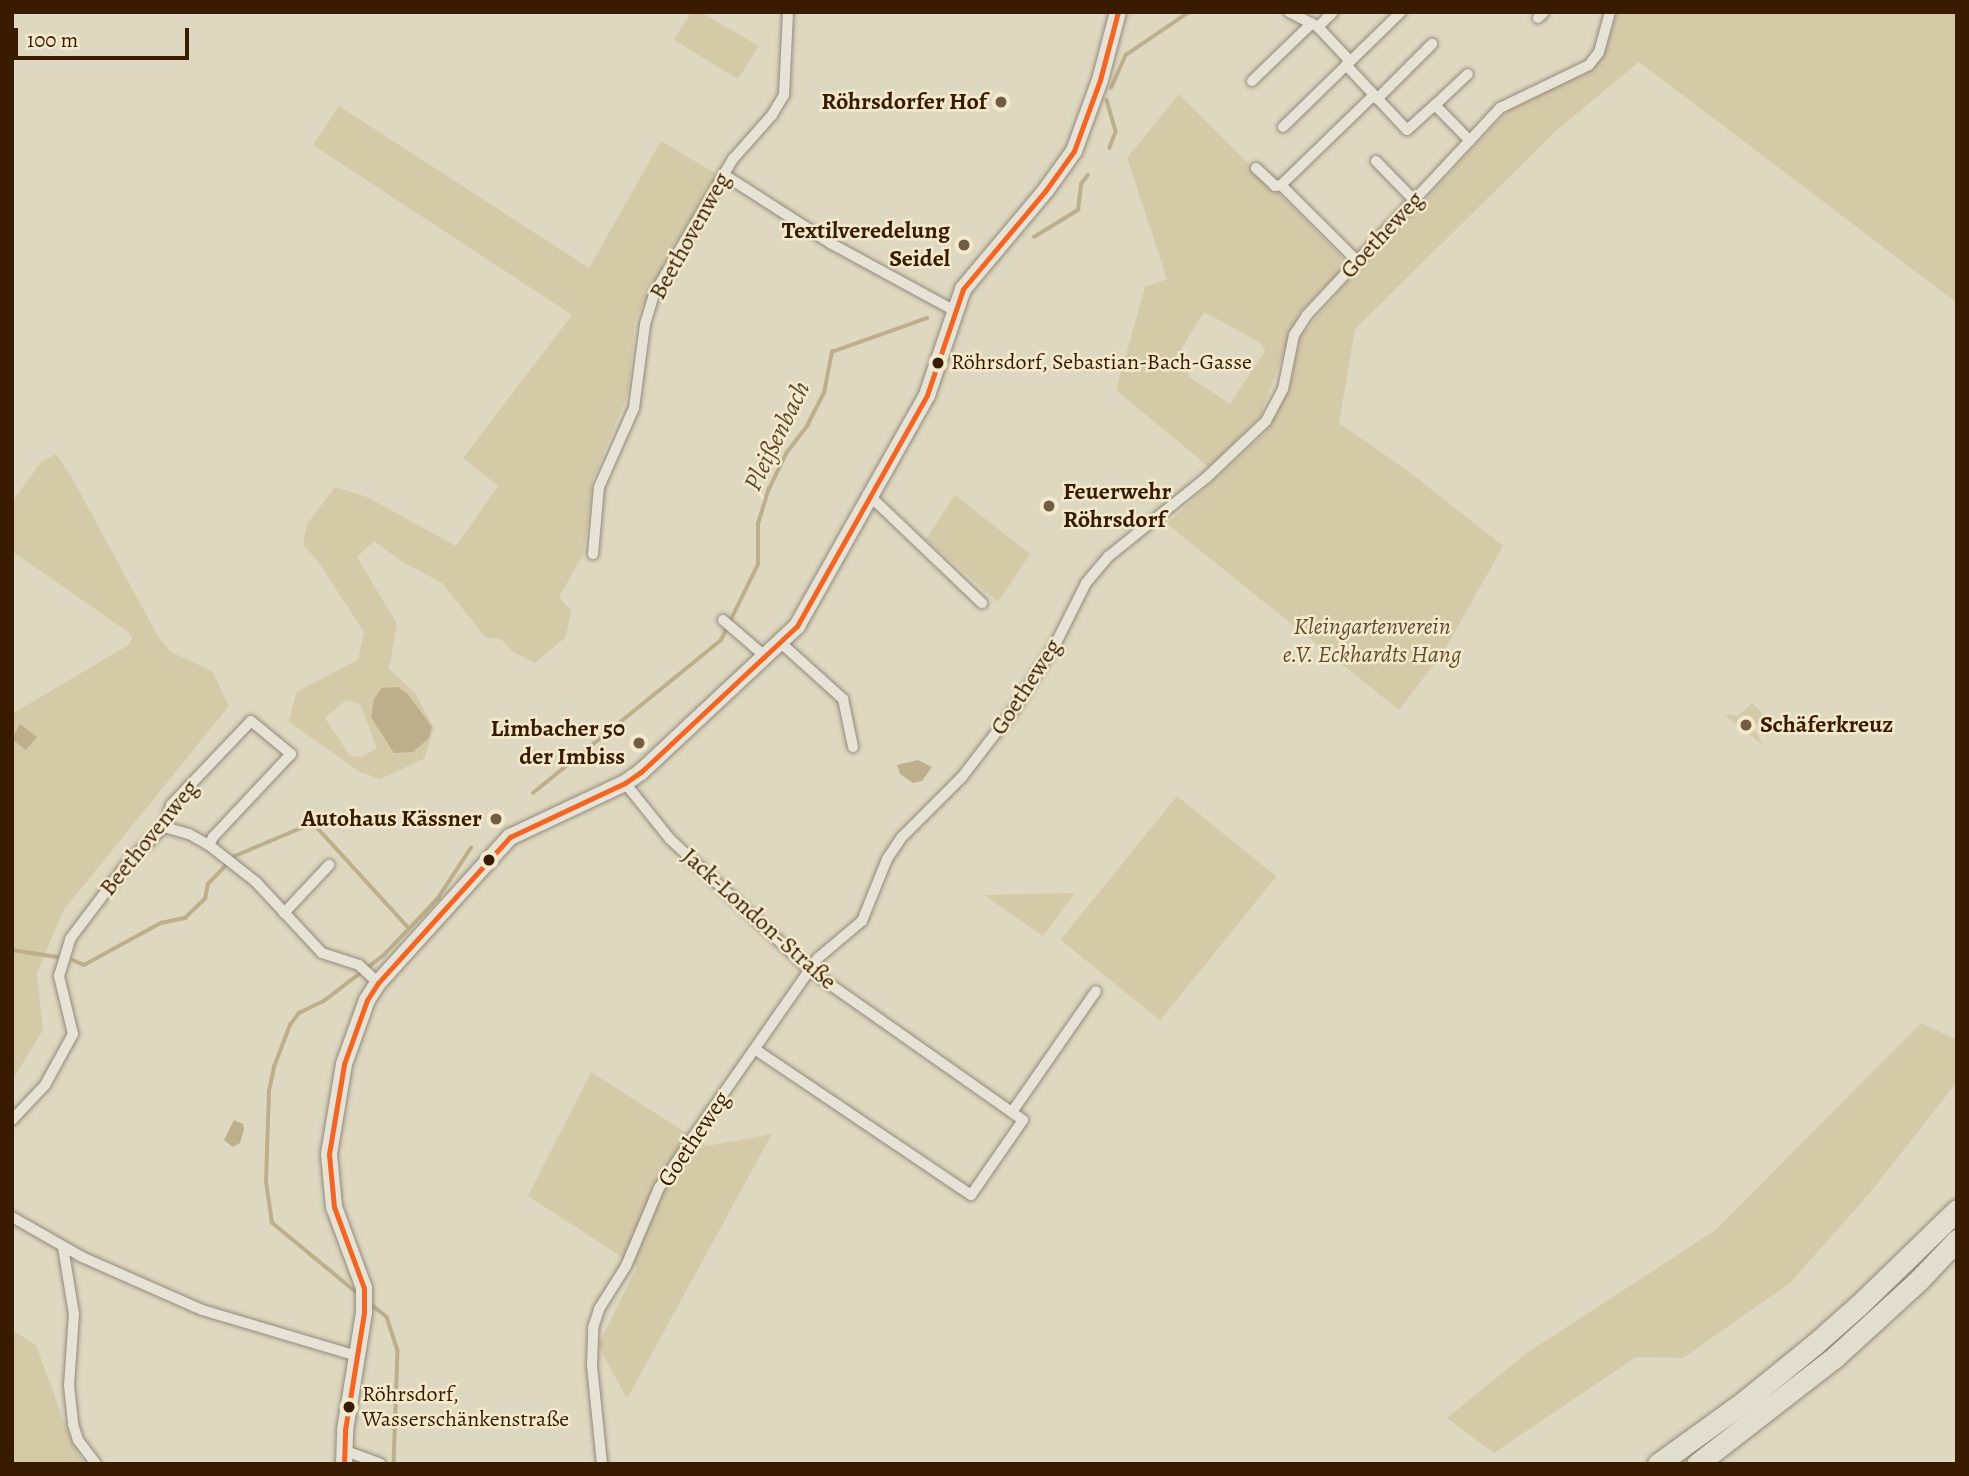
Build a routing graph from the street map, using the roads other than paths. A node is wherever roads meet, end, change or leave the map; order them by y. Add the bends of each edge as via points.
1 (788, 12) edge
2 (1118, 12) edge
3 (1289, 12) edge
4 (1333, 12) edge
5 (1401, 12) edge
6 (1610, 12) edge
7 (1315, 25) junction
8 (1432, 44) dead end
9 (1348, 63) junction
10 (1468, 74) dead end
11 (1252, 81) dead end
12 (1375, 97) junction
13 (1434, 105) junction
14 (1283, 127) dead end
15 (1470, 141) junction
16 (1376, 161) dead end
17 (1256, 168) dead end
18 (723, 174) junction
19 (1281, 185) junction
20 (1415, 200) junction
21 (1358, 262) junction
22 (953, 310) junction
23 (870, 496) junction
24 (593, 554) dead end
25 (982, 603) dead end
26 (723, 620) dead end
27 (781, 643) junction
28 (766, 657) junction
29 (853, 747) dead end
30 (625, 783) junction
31 (163, 827) junction
32 (209, 845) junction
33 (329, 865) dead end
34 (284, 913) junction
35 (811, 971) junction
36 (369, 975) junction
37 (1096, 991) dead end
38 (756, 1049) junction
39 (1012, 1112) junction
40 (12, 1120) edge
41 (1957, 1210) edge
42 (12, 1217) edge
43 (1957, 1240) edge
44 (63, 1247) junction
45 (357, 1356) junction
46 (344, 1457) edge
47 (379, 1463) edge
48 (96, 1464) edge
49 (602, 1464) edge
50 (1658, 1464) edge
51 (1698, 1464) edge

1 - 18 street, Beethovenweg via 784,95
2 - 22 street via 1101,80 1074,151 976,269
3 - 7 street
4 - 7 street
5 - 9 street
6 - 15 street, Goetheweg via 1599,52 1589,65 1500,108
7 - 9 street
7 - 11 street
8 - 12 street
9 - 12 street
9 - 14 street
10 - 13 street
12 - 13 street via 1407,130
12 - 19 street
13 - 15 street
15 - 20 street, Goetheweg
16 - 20 street
17 - 19 street via 1275,186
18 - 22 street via 832,244
18 - 24 street, Beethovenweg via 654,294 645,324 634,408 599,487
19 - 21 street
20 - 21 street, Goetheweg
21 - 35 street, Goetheweg via 1307,314 1294,335 1283,389 1266,421 1206,478 1109,556 1086,583 1015,708 961,777 902,837 887,859 862,921 818,958
22 - 23 street via 927,395
23 - 25 street
23 - 27 street via 806,613
26 - 28 street
27 - 28 street
27 - 29 street via 844,699
28 - 30 street
30 - 35 street, Jack-London-Straße via 670,839
30 - 36 street via 510,837
31 - 32 street
31 - 32 street, Beethovenweg via 172,805 251,721 291,754
31 - 40 street, Beethovenweg via 129,861 70,939 60,976 73,1034 46,1085
32 - 34 street
33 - 34 street
34 - 36 street via 322,953
35 - 38 street, Goetheweg
35 - 39 street, Jack-London-Straße
36 - 45 street via 347,1051 329,1154 334,1207 364,1288
37 - 39 street
38 - 39 street via 971,1195 1023,1120
38 - 49 street, Goetheweg via 659,1188 626,1266 599,1309 592,1348
41 - 50 highway via 1822,1338
42 - 44 street
43 - 51 highway via 1836,1356
44 - 45 street via 202,1310
44 - 48 street via 74,1314 69,1385 73,1424 78,1440
45 - 46 street
46 - 47 street

